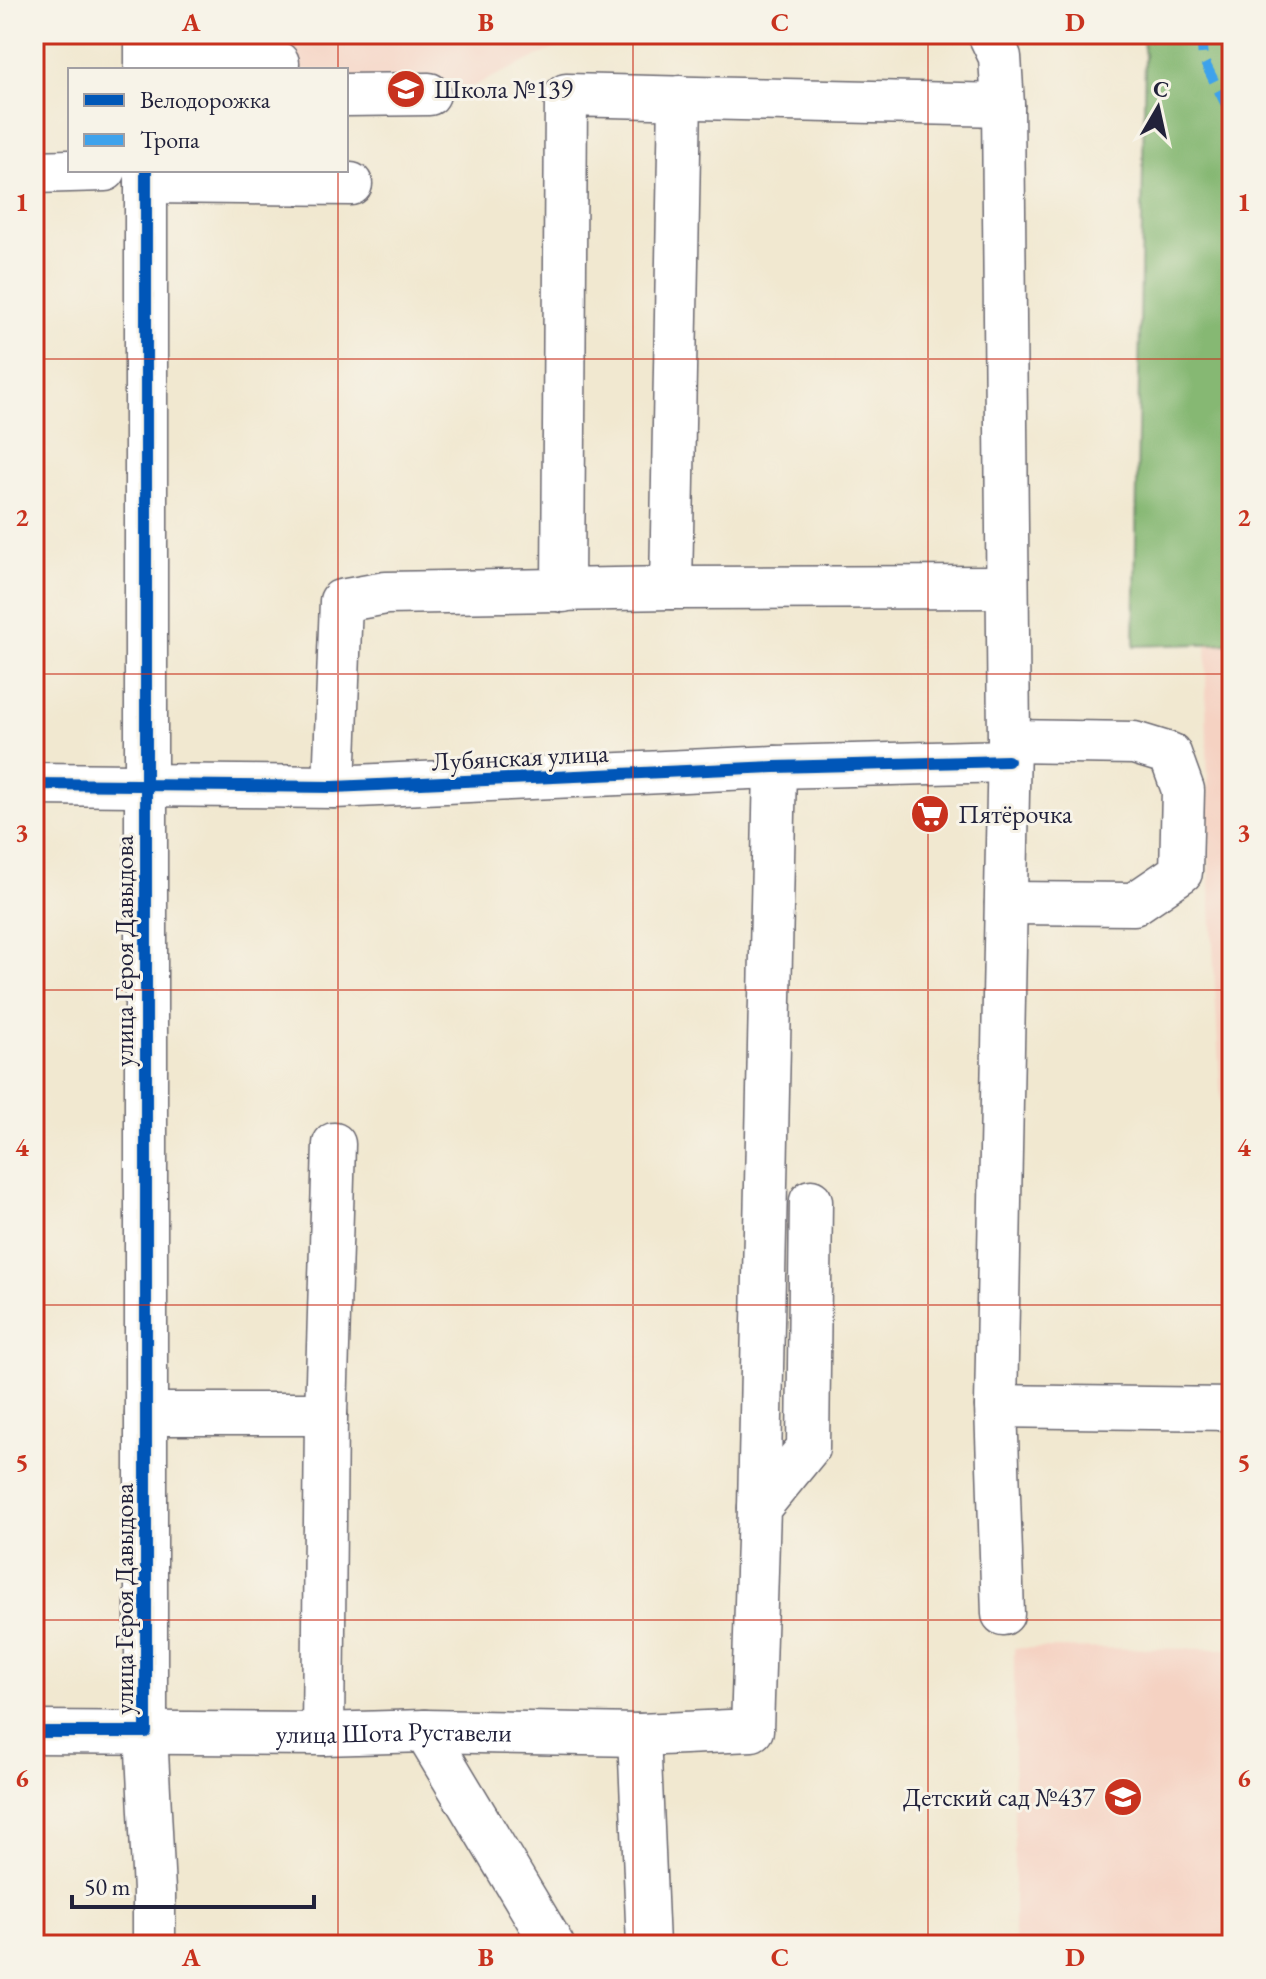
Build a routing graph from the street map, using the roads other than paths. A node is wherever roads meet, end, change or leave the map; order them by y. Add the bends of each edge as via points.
1 (989, 34) edge
2 (146, 57) edge
3 (277, 68) edge
4 (429, 94) dead end
5 (348, 95) edge
6 (680, 97) junction
7 (1003, 105) junction
8 (68, 171) edge
9 (34, 172) edge
10 (146, 176) edge
11 (351, 184) dead end
12 (1007, 587) junction
13 (671, 588) junction
14 (563, 591) junction
15 (1009, 751) junction
16 (775, 767) junction
17 (34, 784) edge
18 (146, 786) junction
19 (334, 787) junction
20 (1006, 903) junction
21 (334, 1144) dead end
22 (811, 1201) dead end
23 (996, 1406) junction
24 (1232, 1409) edge
25 (146, 1414) junction
26 (326, 1414) junction
27 (759, 1508) junction
28 (1003, 1614) dead end
29 (425, 1731) junction
30 (34, 1732) edge
31 (146, 1732) junction
32 (323, 1734) junction
33 (639, 1735) junction
34 (154, 1945) edge
35 (553, 1945) edge
36 (648, 1945) edge

1 - 7 street via 1000,57
2 - 3 street via 278,63
4 - 5 street
6 - 7 street
6 - 13 street
6 - 14 street via 566,95
7 - 12 street
8 - 9 street
10 - 11 street
10 - 18 street, улица Героя Давыдова
12 - 13 street
12 - 15 street
13 - 14 street
14 - 19 street via 386,593 341,601
15 - 16 street, Лубянская улица
15 - 20 street
15 - 20 street, Лубянская улица via 1134,743 1170,754 1183,804 1181,872 1134,904
16 - 19 street, Лубянская улица
16 - 27 street
17 - 18 street, Лубянская улица
18 - 19 street, Лубянская улица
18 - 25 street, улица Героя Давыдова
20 - 23 street
21 - 26 street
22 - 27 street via 808,1448
23 - 24 street
23 - 28 street
25 - 26 street
25 - 31 street, улица Героя Давыдова
26 - 32 street
27 - 33 street, улица Шота Руставели via 752,1730
29 - 32 street, улица Шота Руставели
29 - 33 street, улица Шота Руставели
29 - 35 street
30 - 31 street, улица Шота Руставели
31 - 32 street, улица Шота Руставели
31 - 34 street, улица Героя Давыдова
33 - 36 street

